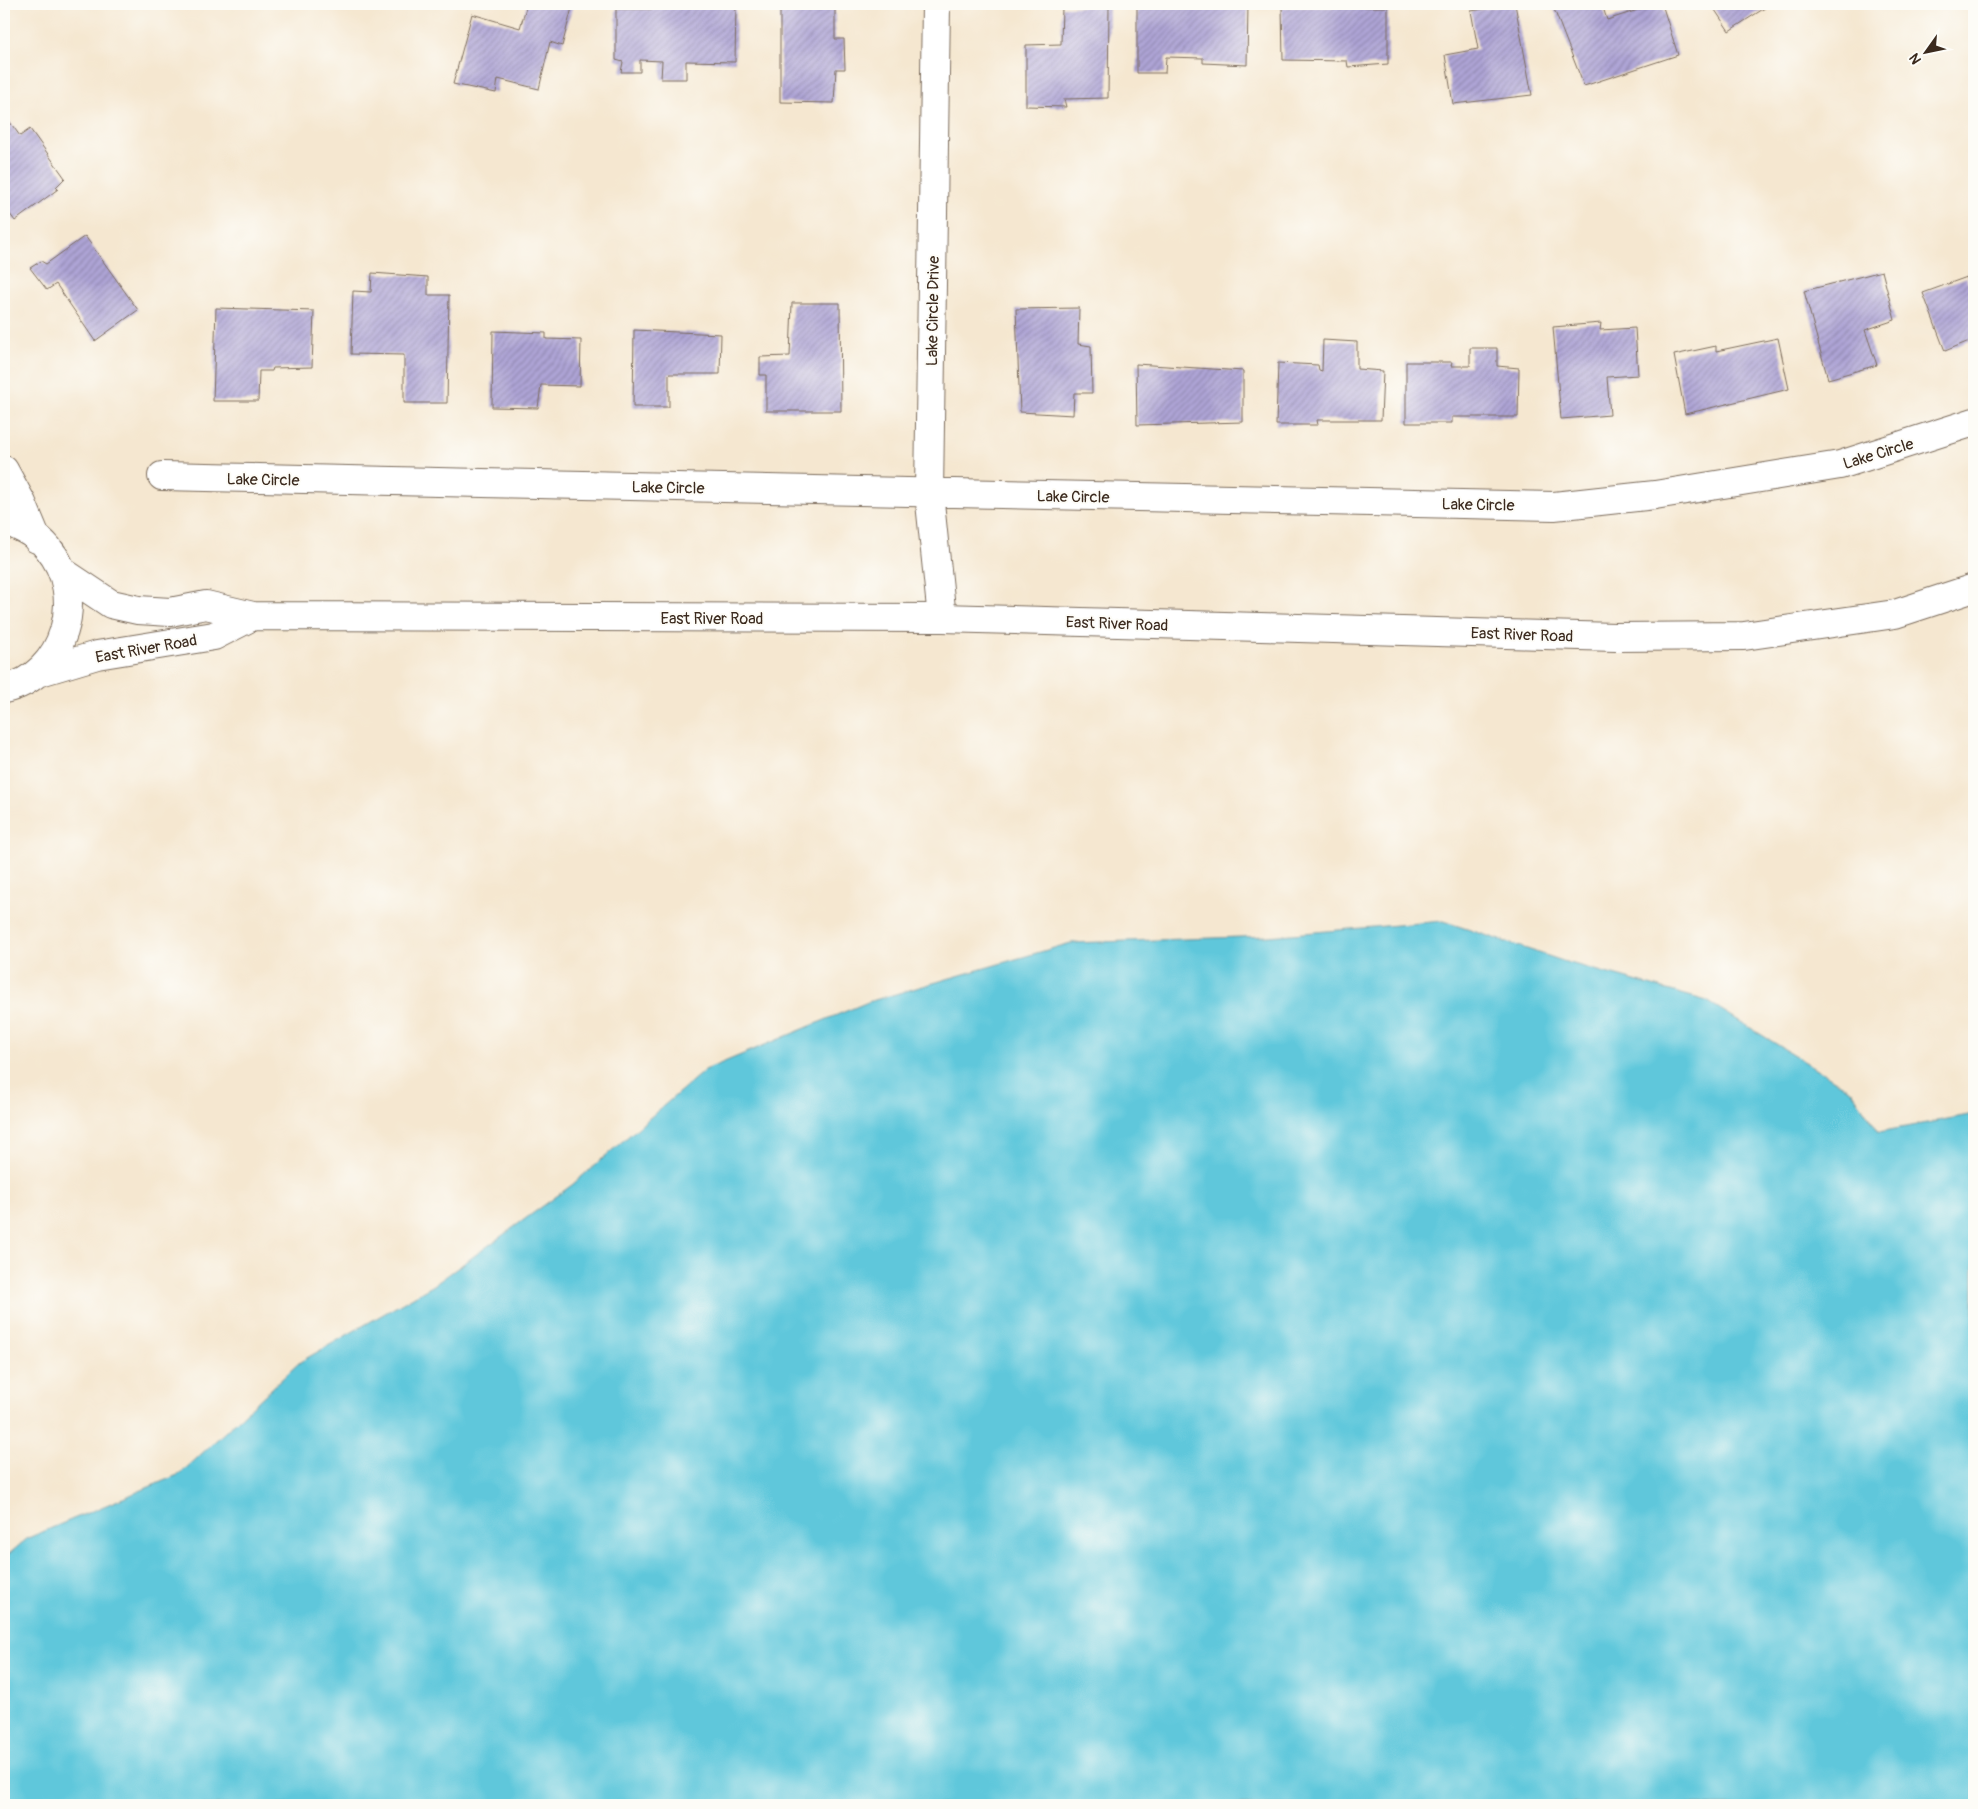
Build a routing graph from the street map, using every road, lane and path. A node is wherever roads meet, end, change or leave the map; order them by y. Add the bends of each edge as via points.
1 (936, 4) edge
2 (1974, 422) edge
3 (4, 470) edge
4 (162, 476) dead end
5 (929, 493) junction
6 (4, 520) edge
7 (37, 539) junction
8 (63, 572) junction
9 (1974, 588) edge
10 (253, 616) junction
11 (942, 618) junction
12 (37, 673) junction
13 (4, 689) edge

1 - 5 street, Lake Circle Drive
2 - 5 street, Lake Circle via 1840,465 1655,495 1554,506
3 - 7 street
4 - 5 street, Lake Circle
5 - 11 street, Lake Circle Drive
6 - 7 street via 27,530
7 - 8 street via 48,548
8 - 10 street, East River Road via 111,604 170,612 206,606
8 - 12 street via 69,600 66,627 55,653
9 - 11 street, East River Road via 1895,614 1744,636 1615,637
10 - 11 street, East River Road
10 - 12 street, East River Road via 214,636 97,655
12 - 13 street

